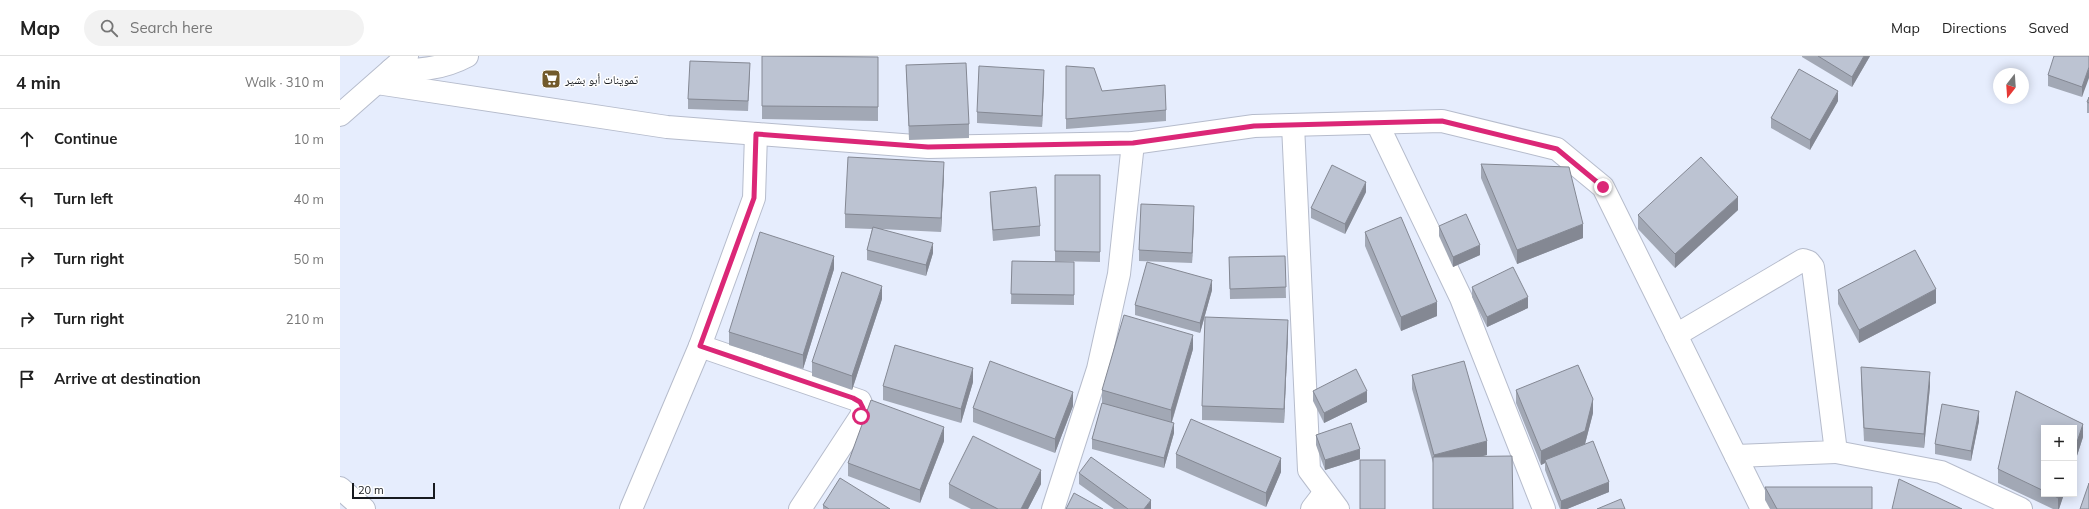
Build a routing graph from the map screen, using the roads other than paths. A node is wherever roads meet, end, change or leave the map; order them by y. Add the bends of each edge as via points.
1 (467, 56) edge
2 (392, 69) edge
3 (340, 115) edge
4 (1377, 123) junction
5 (1292, 125) junction
6 (756, 134) junction
7 (1133, 143) junction
8 (1676, 335) junction
9 (700, 346) junction
10 (1836, 452) junction
11 (1736, 456) junction
12 (340, 488) edge
13 (1325, 503) edge
14 (364, 509) edge
15 (632, 509) edge
16 (800, 509) edge
17 (1053, 509) edge
18 (1544, 509) edge
19 (1762, 509) edge
20 (2021, 509) edge

1 - 2 main road via 427,69
2 - 3 main road
2 - 6 main road via 667,127
4 - 5 main road
4 - 8 main road via 1442,121 1557,149 1603,187
4 - 18 main road via 1462,298
5 - 7 main road via 1254,126
5 - 13 main road via 1309,470
6 - 7 main road via 928,147
6 - 9 main road via 754,198
7 - 17 main road via 1119,274 1098,369
8 - 10 main road via 1803,260 1809,262 1814,267
8 - 11 main road
9 - 15 main road
9 - 16 main road via 860,402 863,408 861,416
10 - 11 main road
10 - 20 main road via 1941,472
11 - 19 main road
12 - 14 main road

